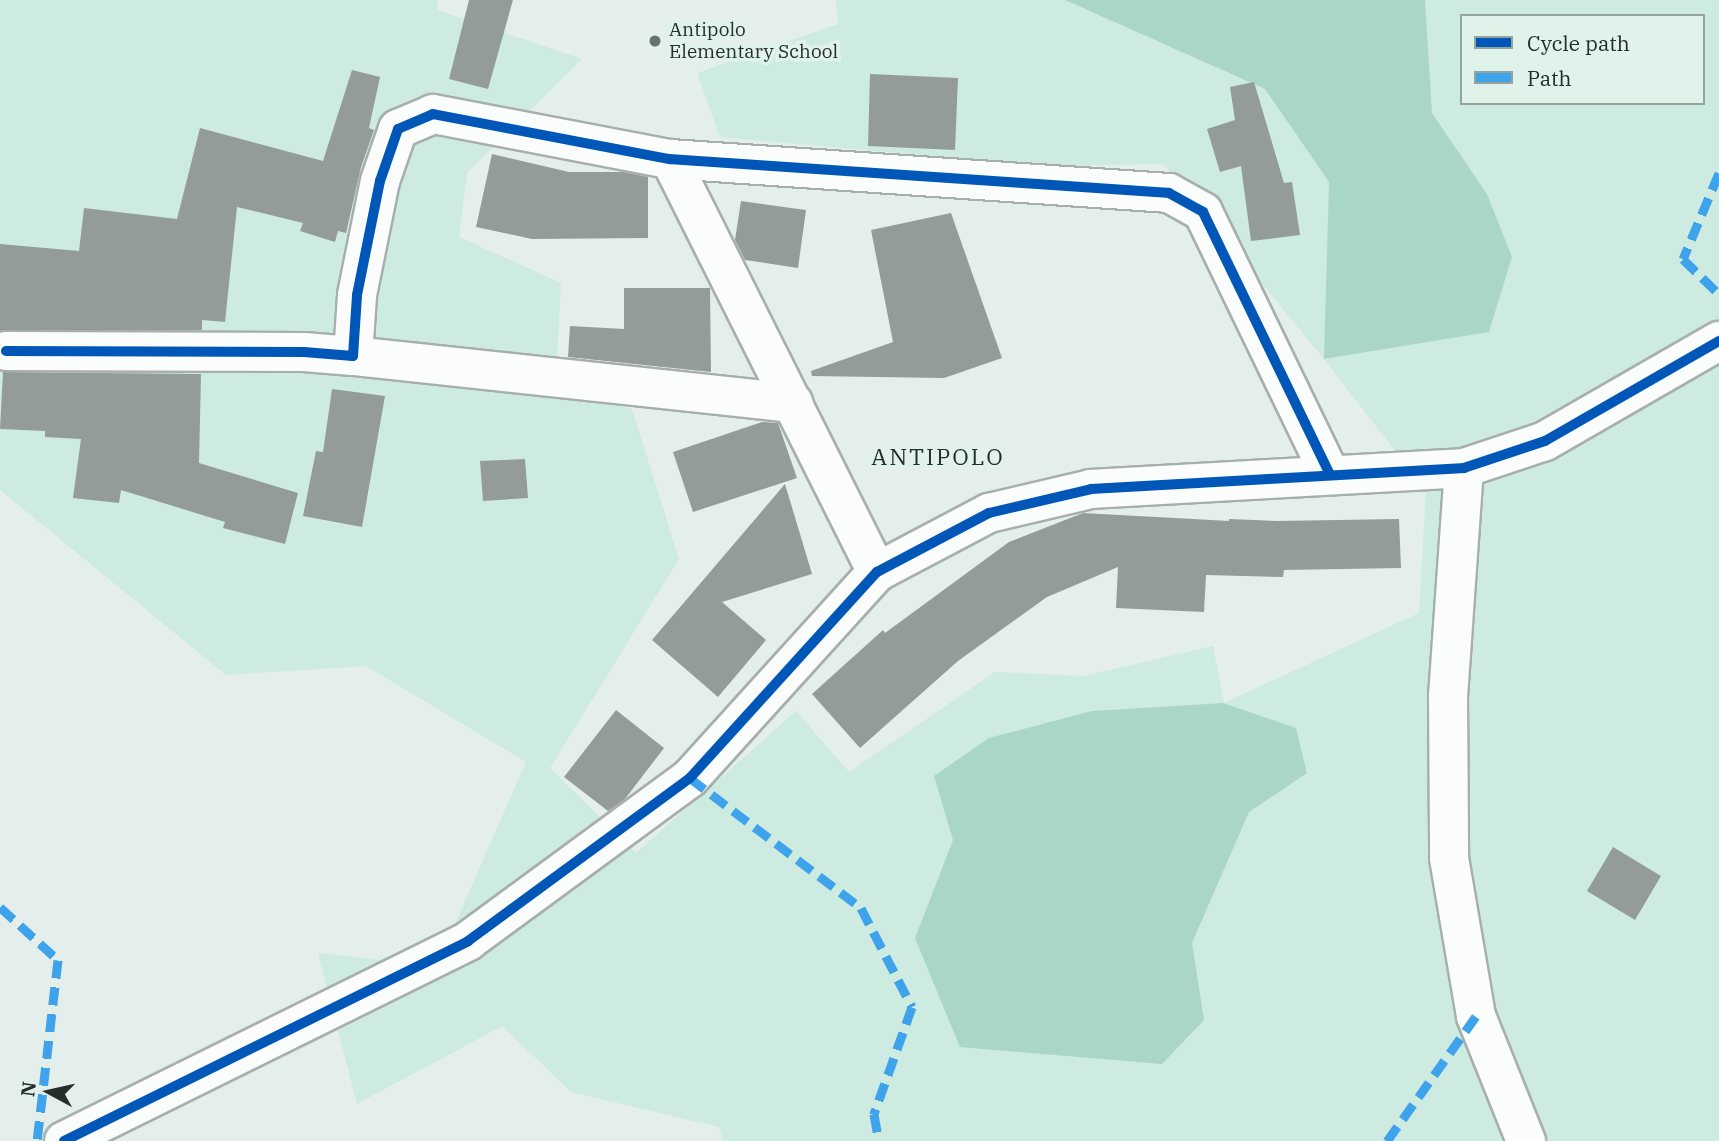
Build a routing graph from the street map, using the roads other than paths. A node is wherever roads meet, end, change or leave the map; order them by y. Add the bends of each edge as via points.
1 (670, 159) junction
2 (1719, 341) edge
3 (6, 351) dead end
4 (353, 356) junction
5 (794, 403) junction
6 (1464, 468) junction
7 (1330, 475) junction
8 (877, 572) junction
9 (64, 1141) edge
10 (1526, 1141) edge

1 - 4 street via 433,114 398,129 380,181 360,282
1 - 5 street
1 - 7 street via 1169,193 1203,212
2 - 6 street via 1545,441
3 - 4 street
4 - 5 street
5 - 8 street
6 - 7 street
6 - 10 street via 1448,695 1449,858 1476,1016
7 - 8 street via 1091,489 989,513
8 - 9 street via 690,778 468,941

